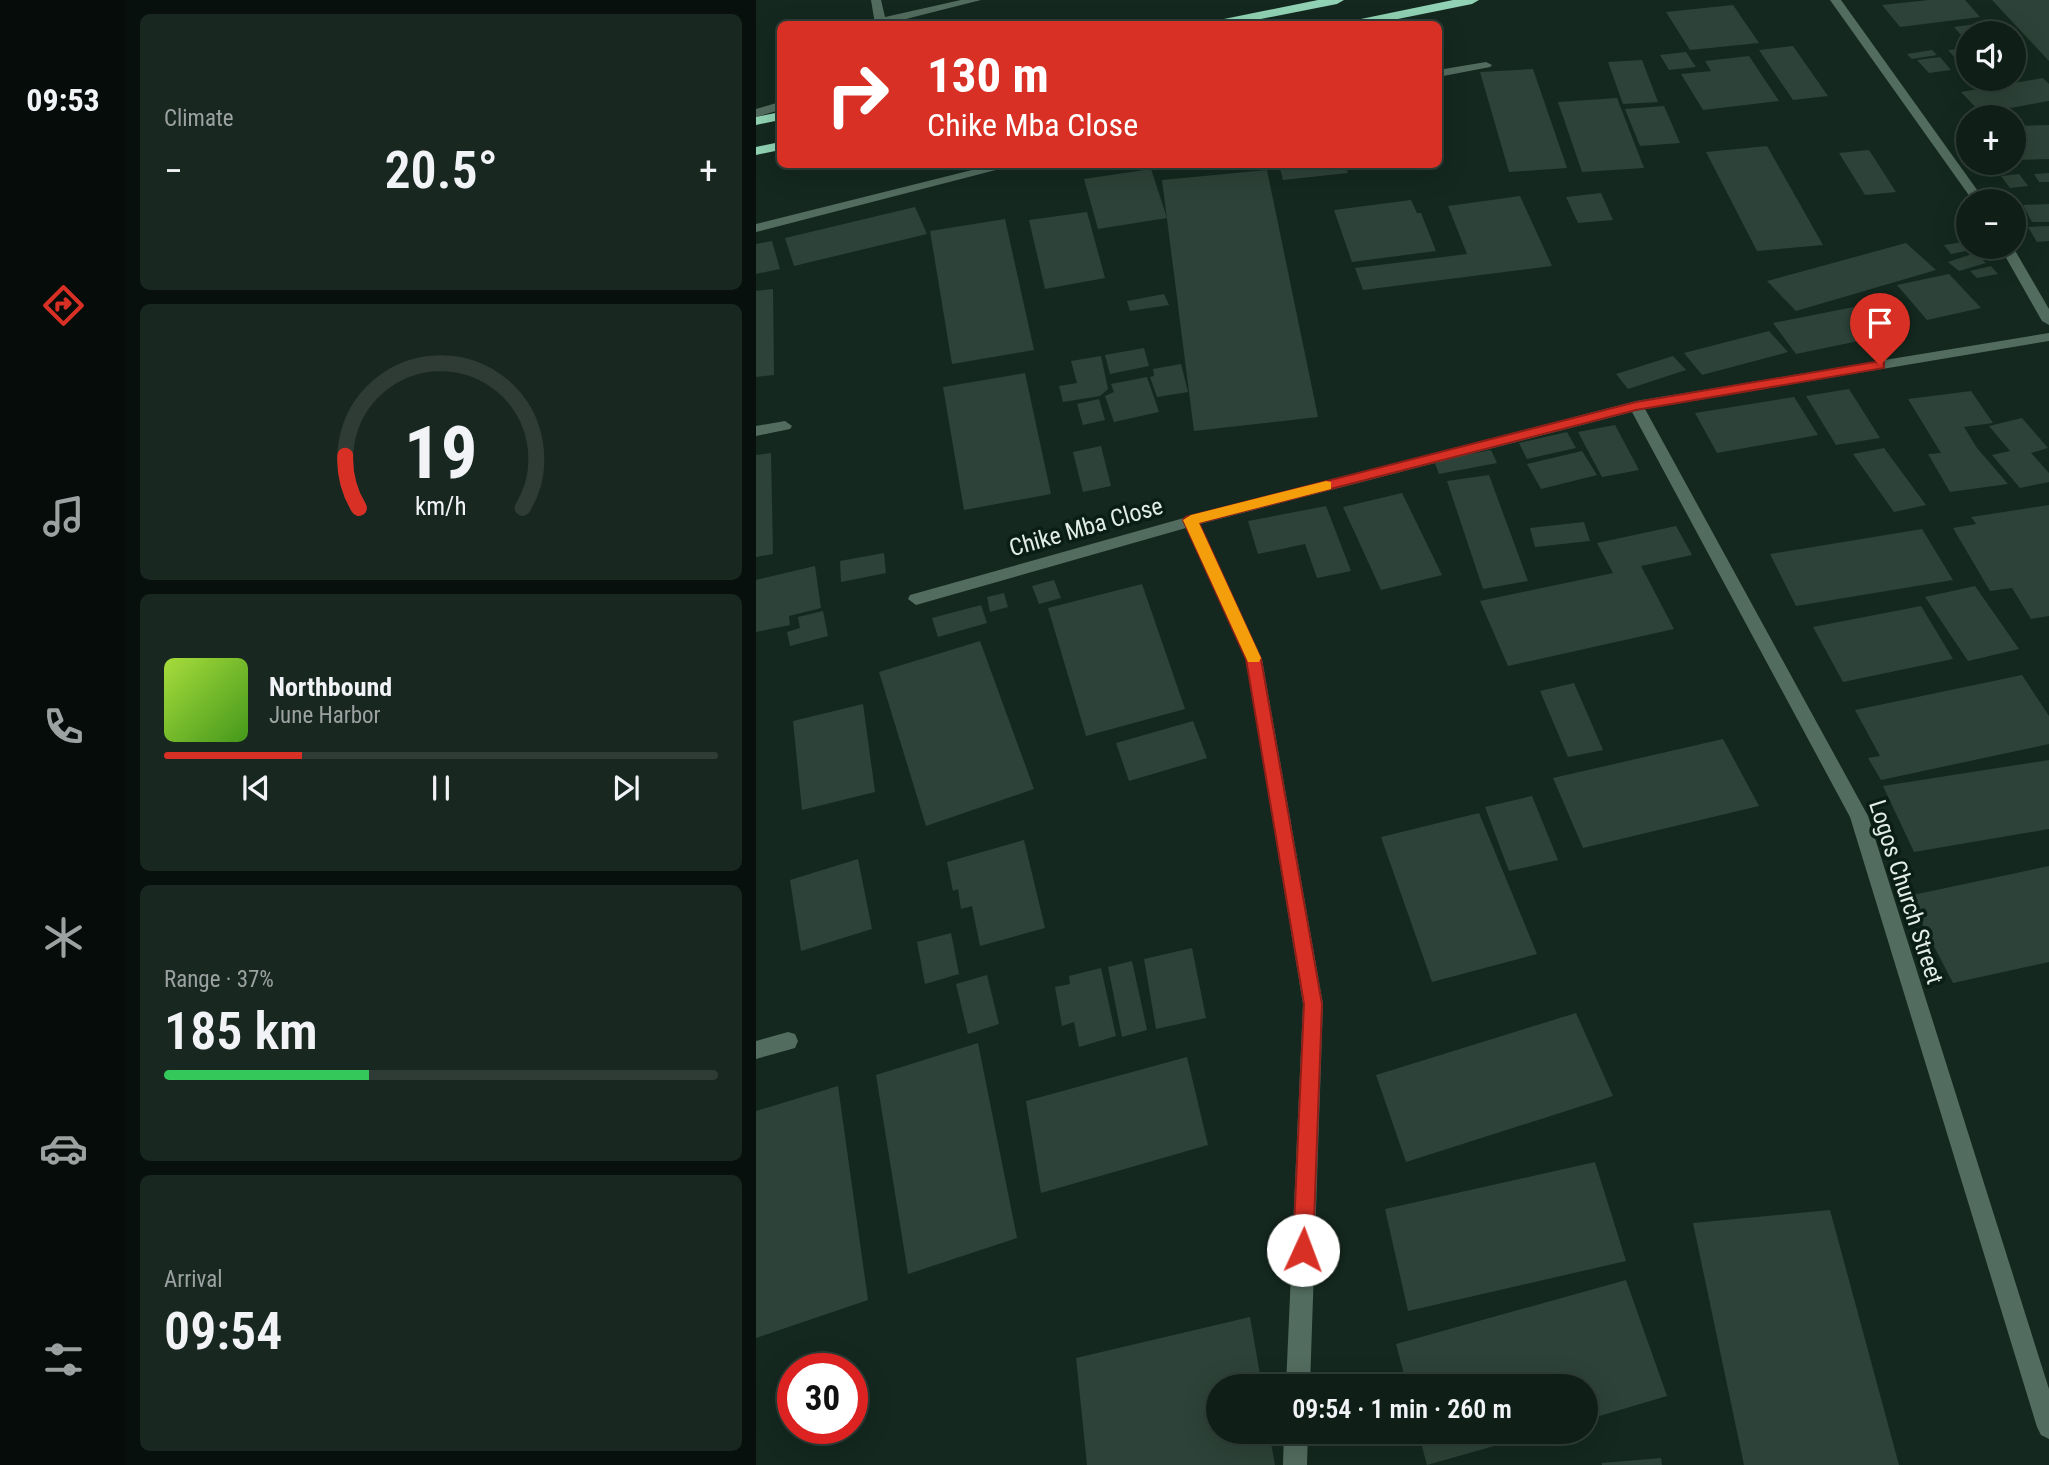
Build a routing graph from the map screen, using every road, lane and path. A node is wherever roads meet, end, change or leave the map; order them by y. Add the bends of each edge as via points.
1 (876, 0) edge
2 (976, 0) edge
3 (1337, 0) edge
4 (1472, 0) edge
5 (1835, 0) edge
6 (937, 5) edge
7 (881, 21) edge
8 (888, 21) edge
9 (1234, 21) edge
10 (1370, 21) edge
11 (1486, 65) dead end
12 (1442, 73) edge
13 (777, 107) edge
14 (756, 113) edge
15 (777, 117) edge
16 (756, 121) edge
17 (777, 147) edge
18 (756, 151) edge
19 (997, 168) edge
20 (1970, 189) edge
21 (756, 228) edge
22 (2013, 259) edge
23 (2049, 321) edge
24 (2049, 338) edge
25 (1636, 406) junction
26 (785, 426) dead end
27 (756, 430) edge
28 (1191, 520) junction
29 (916, 598) dead end
30 (788, 1041) dead end
31 (756, 1050) edge
32 (1298, 1374) edge
33 (2049, 1427) edge
34 (1296, 1444) edge
35 (1295, 1465) edge

1 - 7 street
2 - 6 street
3 - 9 highway
4 - 10 highway
5 - 20 street
6 - 8 street
11 - 12 street
13 - 14 street
15 - 16 highway
17 - 18 highway
19 - 21 street
22 - 23 street
24 - 25 street, Chike Mba Close
25 - 28 street, Chike Mba Close
25 - 33 street, Logos Church Street via 1858,816
26 - 27 street
28 - 29 street, Chike Mba Close
28 - 32 street via 1254,659 1313,1004
30 - 31 street
34 - 35 street

